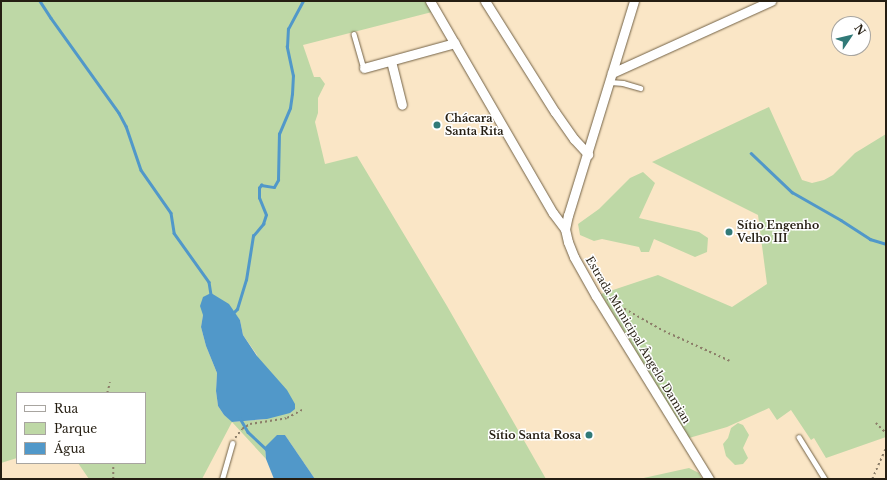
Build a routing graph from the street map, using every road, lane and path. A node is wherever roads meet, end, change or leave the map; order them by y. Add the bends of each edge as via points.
1 (430, 1) edge
2 (485, 1) edge
3 (634, 1) edge
4 (772, 1) edge
5 (354, 34) dead end
6 (455, 44) junction
7 (391, 61) junction
8 (364, 68) joint
9 (611, 78) junction
10 (640, 88) dead end
11 (402, 105) dead end
12 (594, 133) junction
13 (574, 139) junction
14 (588, 154) junction
15 (565, 228) junction
16 (600, 302) junction
17 (730, 360) dead end
18 (110, 382) dead end
19 (107, 392) edge
20 (302, 410) dead end
21 (876, 423) dead end
22 (886, 433) edge
23 (799, 437) dead end
24 (232, 443) joint
25 (886, 447) edge
26 (113, 464) edge
27 (113, 479) edge
28 (222, 479) edge
29 (709, 479) edge
30 (825, 479) edge
31 (872, 479) edge

1 - 6 street
2 - 13 street
3 - 9 street, Estrada Municipal Ângelo Damian
4 - 9 street
5 - 8 lane
6 - 7 street
6 - 15 street
7 - 8 street
7 - 11 street
9 - 10 lane
9 - 12 street, Estrada Municipal Ângelo Damian
12 - 13 street
12 - 14 street, Estrada Municipal Ângelo Damian
13 - 14 street
14 - 15 street, Estrada Municipal Ângelo Damian
15 - 16 street, Estrada Municipal Ângelo Damian via 574,257
16 - 17 path via 609,299 664,331
16 - 29 street, Estrada Municipal Ângelo Damian
18 - 19 path
20 - 24 path via 287,418 247,425
21 - 22 path
23 - 30 lane
24 - 28 lane
25 - 31 path
26 - 27 path

